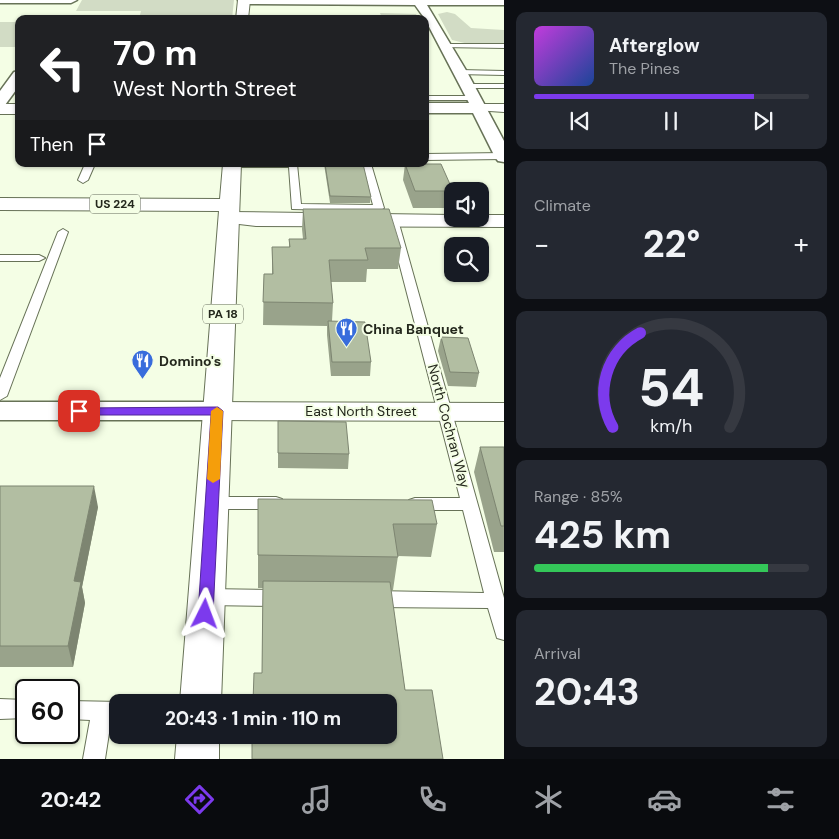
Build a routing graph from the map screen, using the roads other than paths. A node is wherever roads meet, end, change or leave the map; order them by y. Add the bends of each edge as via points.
1 (0, 0) edge
2 (72, 0) edge
3 (244, 0) edge
4 (418, 1) edge
5 (504, 2) edge
6 (63, 13) dead end
7 (242, 15) edge
8 (426, 15) edge
9 (429, 21) edge
10 (443, 46) junction
11 (504, 46) edge
12 (15, 70) edge
13 (460, 72) junction
14 (504, 72) edge
15 (504, 86) edge
16 (473, 97) junction
17 (429, 98) edge
18 (0, 102) edge
19 (429, 107) edge
20 (0, 108) edge
21 (15, 108) edge
22 (504, 108) edge
23 (502, 150) edge
24 (429, 157) edge
25 (89, 167) edge
26 (232, 167) edge
27 (293, 167) edge
28 (368, 167) edge
29 (83, 180) dead end
30 (0, 204) edge
31 (360, 208) junction
32 (229, 211) junction
33 (323, 214) junction
34 (0, 218) edge
35 (385, 220) junction
36 (504, 221) edge
37 (63, 232) dead end
38 (0, 258) edge
39 (39, 258) dead end
40 (0, 396) edge
41 (0, 411) edge
42 (218, 411) junction
43 (444, 411) junction
44 (504, 412) edge
45 (212, 503) junction
46 (295, 503) edge
47 (402, 504) edge
48 (469, 504) junction
49 (206, 597) junction
50 (293, 598) edge
51 (361, 599) edge
52 (496, 601) junction
53 (504, 632) edge
54 (200, 694) edge
55 (0, 709) edge
56 (15, 709) edge
57 (80, 710) edge
58 (109, 711) edge
59 (109, 714) edge
60 (198, 744) edge
61 (94, 759) edge
62 (197, 759) edge

1 - 2 street
2 - 6 street
3 - 4 street
3 - 7 main road
4 - 5 street
4 - 8 street
9 - 10 street
10 - 11 lane
10 - 13 street
12 - 18 street
13 - 14 lane
13 - 16 street
15 - 16 lane
16 - 17 lane
16 - 19 street
16 - 22 street
16 - 23 street
20 - 21 main road
23 - 24 lane
25 - 29 lane
26 - 32 main road, PA 18
27 - 33 lane via 296,207
28 - 31 lane via 379,208
30 - 32 main road, US 224
31 - 33 lane
31 - 35 lane
32 - 33 main road
32 - 34 main road, US 224
32 - 42 main road, PA 18
33 - 35 main road
35 - 36 main road
35 - 43 lane, North Cochran Way
37 - 40 lane
38 - 39 lane
41 - 42 street
42 - 43 main road, East North Street
42 - 45 main road, PA 18
43 - 44 main road, East North Street
43 - 48 lane, North Cochran Way
45 - 46 lane
45 - 49 main road, PA 18
47 - 48 lane
48 - 52 lane, North Cochran Way
49 - 50 lane
49 - 54 main road, PA 18
51 - 52 lane
52 - 53 lane, North Cochran Way
55 - 56 lane
57 - 58 lane
59 - 61 lane
60 - 62 main road

